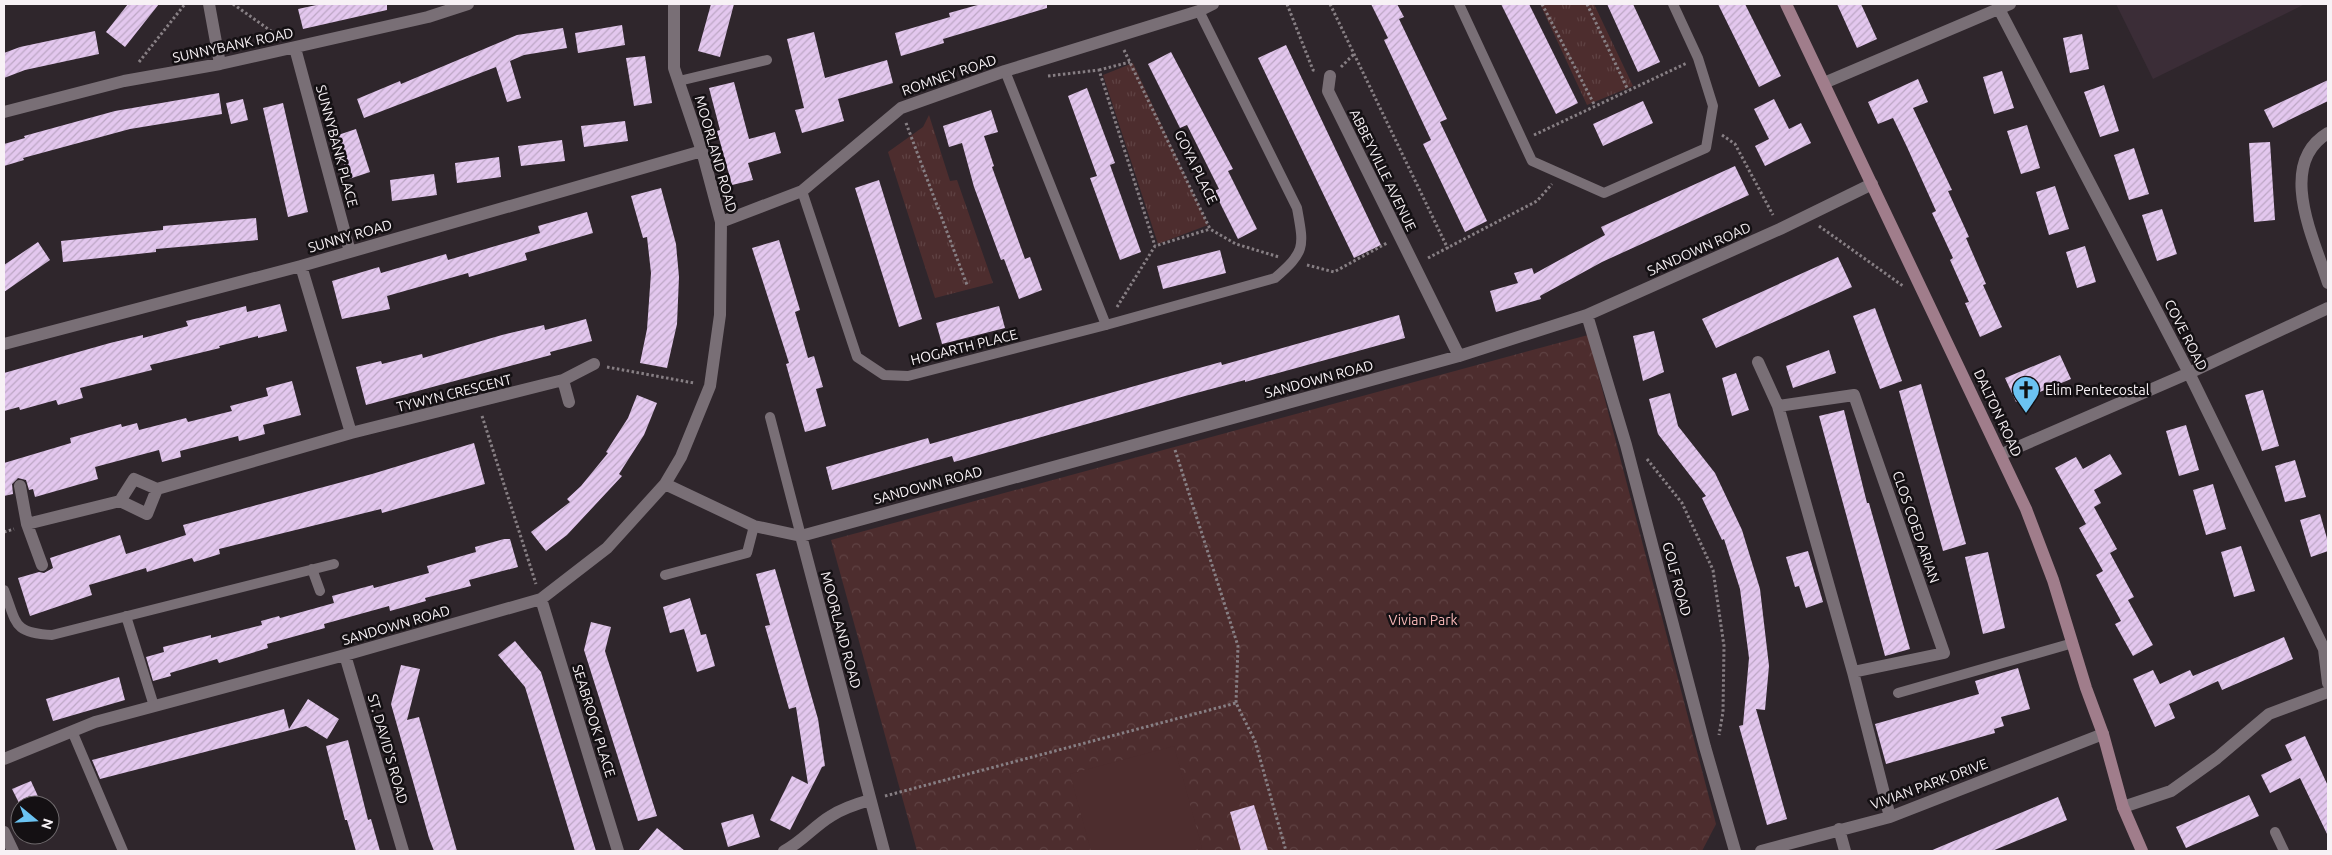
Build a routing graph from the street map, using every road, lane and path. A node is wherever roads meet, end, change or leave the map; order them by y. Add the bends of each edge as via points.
1 (185, 4) edge
2 (209, 4) edge
3 (233, 4) edge
4 (468, 4) edge
5 (674, 4) edge
6 (1213, 4) edge
7 (1287, 4) edge
8 (1330, 4) edge
9 (1459, 4) edge
10 (1542, 4) edge
11 (1587, 4) edge
12 (1674, 4) edge
13 (1786, 4) edge
14 (2004, 6) edge
15 (1199, 11) junction
16 (1117, 36) junction
17 (295, 48) junction
18 (1698, 58) junction
19 (766, 60) dead end
20 (1130, 62) junction
21 (220, 64) junction
22 (1028, 64) junction
23 (1099, 70) junction
24 (1005, 71) junction
25 (1330, 76) joint
26 (124, 81) junction
27 (679, 81) junction
28 (1824, 83) junction
29 (1628, 90) junction
30 (1595, 106) junction
31 (901, 108) junction
32 (4, 112) edge
33 (1710, 127) junction
34 (2328, 133) edge
35 (1522, 140) junction
36 (702, 150) junction
37 (1561, 174) junction
38 (1872, 184) junction
39 (802, 191) junction
40 (1810, 214) junction
41 (721, 222) junction
42 (1210, 229) junction
43 (1780, 229) junction
44 (1400, 237) junction
45 (1155, 246) junction
46 (1448, 249) junction
47 (350, 252) junction
48 (1295, 261) junction
49 (1414, 265) junction
50 (301, 266) junction
51 (2328, 283) edge
52 (967, 285) dead end
53 (1923, 290) junction
54 (2328, 308) edge
55 (1587, 315) junction
56 (1106, 325) junction
57 (4, 344) edge
58 (1459, 356) junction
59 (1758, 362) dead end
60 (594, 364) joint
61 (2189, 373) junction
62 (564, 380) junction
63 (710, 386) junction
64 (569, 402) dead end
65 (478, 403) junction
66 (1778, 406) junction
67 (770, 417) dead end
68 (351, 433) junction
69 (1170, 435) junction
70 (1626, 445) junction
71 (2002, 454) junction
72 (665, 484) junction
73 (20, 486) dead end
74 (157, 489) junction
75 (120, 501) junction
76 (27, 524) junction
77 (754, 526) junction
78 (801, 536) junction
79 (334, 564) dead end
80 (42, 565) dead end
81 (312, 569) junction
82 (664, 575) dead end
83 (4, 590) edge
84 (320, 592) dead end
85 (541, 599) junction
86 (126, 616) junction
87 (2073, 643) junction
88 (345, 655) junction
89 (1853, 672) junction
90 (2328, 683) edge
91 (2328, 692) edge
92 (1898, 693) dead end
93 (1236, 703) junction
94 (154, 706) junction
95 (72, 731) junction
96 (2103, 734) junction
97 (1705, 747) junction
98 (4, 759) edge
99 (870, 800) junction
100 (2123, 807) junction
101 (1890, 817) junction
102 (1839, 829) junction
103 (4, 832) edge
104 (2275, 832) dead end
105 (13, 851) edge
106 (123, 851) edge
107 (403, 851) edge
108 (618, 851) edge
109 (784, 851) edge
110 (884, 851) edge
111 (1286, 851) edge
112 (1735, 851) edge
113 (1761, 851) edge
114 (1844, 851) edge
115 (2142, 851) edge
116 (2282, 851) edge

1 - 26 path
2 - 21 street
3 - 17 path
4 - 17 street, SUNNYBANK ROAD via 428,17
5 - 27 street, MOORLAND ROAD via 674,68
6 - 15 street, ROMNEY ROAD
7 - 25 path via 1313,70
8 - 46 path
9 - 35 lane
10 - 30 path
11 - 29 path
12 - 18 lane
13 - 28 street, DALTON ROAD
14 - 28 street
14 - 61 street, COVE ROAD
15 - 16 street, ROMNEY ROAD
15 - 48 lane via 1297,208 1303,240
16 - 20 path, GOYA PLACE
16 - 22 street, ROMNEY ROAD
17 - 21 street, SUNNYBANK ROAD
17 - 47 street, SUNNYBANK PLACE
18 - 29 path
18 - 33 lane via 1713,106
19 - 27 lane
20 - 23 path
20 - 42 path, GOYA PLACE
21 - 26 street, SUNNYBANK ROAD
22 - 23 path via 1035,77
22 - 24 street, ROMNEY ROAD
23 - 45 path
24 - 31 street, ROMNEY ROAD
24 - 56 lane
25 - 44 street, ABBEYVILLE AVENUE via 1328,91
26 - 32 street, SUNNYBANK ROAD
27 - 36 street, MOORLAND ROAD
28 - 38 street, DALTON ROAD
29 - 30 path
30 - 35 path
31 - 39 street, ROMNEY ROAD
31 - 52 path
33 - 37 lane via 1706,148 1604,193
33 - 43 path via 1735,144
34 - 51 street via 2317,140 2301,168 2302,199
35 - 37 lane via 1532,160
36 - 41 street, MOORLAND ROAD
36 - 47 street, SUNNY ROAD
37 - 46 path via 1537,201
38 - 40 street, SANDOWN ROAD
38 - 53 street, DALTON ROAD
39 - 41 street, ROMNEY ROAD
39 - 56 lane, HOGARTH PLACE via 857,357 884,375 908,376
40 - 43 street, SANDOWN ROAD
40 - 53 path via 1818,225 1901,286
41 - 63 street, MOORLAND ROAD via 720,315
42 - 45 path
42 - 48 path via 1236,244
43 - 55 street, SANDOWN ROAD
44 - 48 path via 1334,272
44 - 49 street, ABBEYVILLE AVENUE
45 - 56 path
46 - 49 path
47 - 50 street, SUNNY ROAD
48 - 56 lane via 1275,278
49 - 58 street, ABBEYVILLE AVENUE
50 - 57 street, SUNNY ROAD
50 - 68 street
53 - 71 street, DALTON ROAD
54 - 61 street
55 - 58 street, SANDOWN ROAD
55 - 70 street, GOLF ROAD
58 - 69 street, SANDOWN ROAD
59 - 66 street
60 - 62 street, TYWYN CRESCENT
60 - 63 path
61 - 71 street
61 - 90 street, COVE ROAD via 2324,649
62 - 64 street
62 - 65 street, TYWYN CRESCENT
63 - 72 street, MOORLAND ROAD via 681,457
65 - 68 street, TYWYN CRESCENT
65 - 85 path
66 - 89 street
66 - 89 street, CLOS COED ARIAN via 1854,395 1944,653
67 - 78 lane, MOORLAND ROAD
68 - 74 street, TYWYN CRESCENT
69 - 78 street, SANDOWN ROAD
69 - 93 path via 1238,646
70 - 97 street, GOLF ROAD
70 - 97 path via 1640,451 1682,503 1713,570 1724,646 1723,712 1719,736
71 - 87 street, DALTON ROAD via 2046,562
72 - 77 street, SANDOWN ROAD
72 - 85 street, SANDOWN ROAD via 607,548
73 - 76 street
74 - 75 street via 134,479
74 - 75 street via 147,514
75 - 76 street
76 - 80 street
77 - 78 street, SANDOWN ROAD
77 - 82 lane via 747,553
78 - 99 street, MOORLAND ROAD
79 - 81 lane
81 - 84 lane
81 - 86 lane
83 - 86 lane via 18,626 30,634 52,635
85 - 88 street, SANDOWN ROAD
85 - 108 street, SEABROOK PLACE
86 - 94 lane
87 - 92 lane
87 - 96 street, DALTON ROAD
88 - 94 street, SANDOWN ROAD
88 - 107 street, ST. DAVID'S ROAD
89 - 101 street
91 - 100 street via 2269,714 2171,791
93 - 99 path
93 - 111 path via 1255,741
94 - 95 street, SANDOWN ROAD
95 - 98 street, SANDOWN ROAD
95 - 106 lane
96 - 100 street, DALTON ROAD
96 - 101 street, VIVIAN PARK DRIVE
97 - 112 street, GOLF ROAD
99 - 109 street via 830,816 795,846
99 - 110 street, MOORLAND ROAD
100 - 115 street, DALTON ROAD
101 - 102 street, VIVIAN PARK DRIVE
102 - 113 street, VIVIAN PARK DRIVE
102 - 114 street
103 - 105 street
104 - 116 lane

